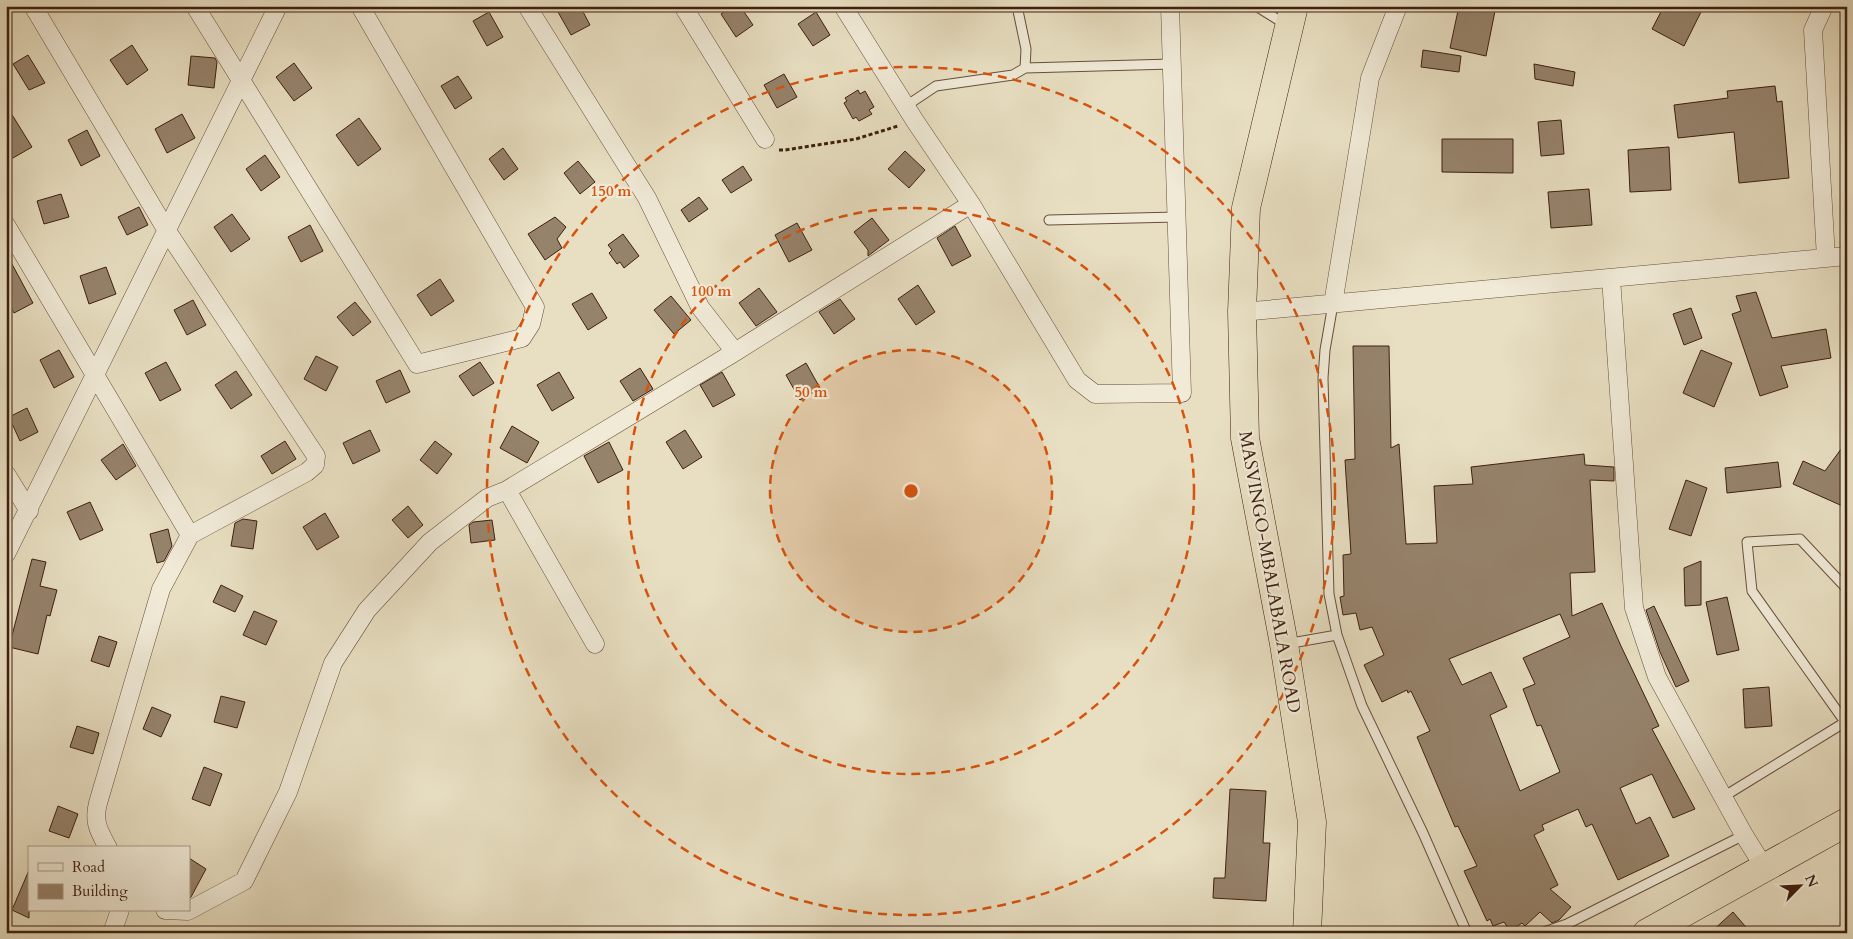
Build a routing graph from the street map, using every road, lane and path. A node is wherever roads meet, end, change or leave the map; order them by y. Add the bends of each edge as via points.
1 (33, 6) edge
2 (195, 6) edge
3 (278, 6) edge
4 (360, 6) edge
5 (527, 6) edge
6 (684, 6) edge
7 (843, 6) edge
8 (1017, 6) edge
9 (1170, 6) edge
10 (1256, 6) edge
11 (1398, 6) edge
12 (1824, 6) edge
13 (1292, 16) edge
14 (1172, 64) junction
15 (1025, 68) junction
16 (241, 82) junction
17 (910, 114) junction
18 (765, 139) joint
19 (971, 204) junction
20 (1176, 217) junction
21 (1049, 220) dead end
22 (6, 225) edge
23 (167, 231) junction
24 (1847, 256) edge
25 (1826, 258) junction
26 (1611, 278) junction
27 (1333, 304) junction
28 (1242, 312) junction
29 (735, 352) junction
30 (96, 375) junction
31 (6, 474) edge
32 (507, 490) junction
33 (29, 510) junction
34 (190, 535) junction
35 (6, 554) edge
36 (1847, 589) edge
37 (1337, 636) junction
38 (595, 644) dead end
39 (1284, 644) junction
40 (1846, 721) edge
41 (1723, 797) junction
42 (1847, 822) edge
43 (1744, 835) junction
44 (107, 846) edge
45 (1764, 867) junction
46 (190, 909) edge
47 (119, 912) edge
48 (112, 933) edge
49 (1307, 933) edge
50 (1467, 933) edge
51 (1541, 933) edge
52 (1646, 933) edge

1 - 23 street
2 - 16 street
3 - 16 street
4 - 16 street via 535,307 531,324 522,338 417,364
5 - 29 street via 647,198 700,307
6 - 18 street
7 - 17 street
8 - 15 lane via 1026,49
9 - 14 street
10 - 13 lane
11 - 27 street via 1370,78
12 - 25 street via 1813,30
13 - 28 highway, MASVINGO-MBALABALA ROAD via 1246,208
14 - 15 lane
14 - 20 street
15 - 17 lane via 1013,75 936,86
16 - 23 street
17 - 18 path via 856,139 785,150 774,149
17 - 19 street
19 - 20 street via 1077,380 1095,394 1182,393
19 - 29 street
20 - 21 lane
22 - 30 street
23 - 30 street
23 - 34 street via 316,456 316,465 307,472
24 - 25 street
25 - 26 street
26 - 27 street
26 - 41 street via 1634,608 1658,677
27 - 28 street
27 - 37 lane via 1323,378 1329,594
28 - 39 highway, MASVINGO-MBALABALA ROAD via 1245,438
29 - 32 street
30 - 33 street
30 - 34 street
31 - 33 street
32 - 38 street
32 - 46 street via 487,498 430,542 367,610 334,664 288,792 244,881
33 - 35 street
34 - 44 street via 161,589 98,803 96,825
36 - 40 lane via 1800,539 1747,542 1752,592
37 - 39 lane
37 - 50 lane via 1362,706
39 - 49 highway, MASVINGO-MBALABALA ROAD via 1312,822
40 - 41 lane
41 - 43 street
42 - 45 highway
43 - 45 street
43 - 51 lane via 1575,920
45 - 52 highway
47 - 48 street

